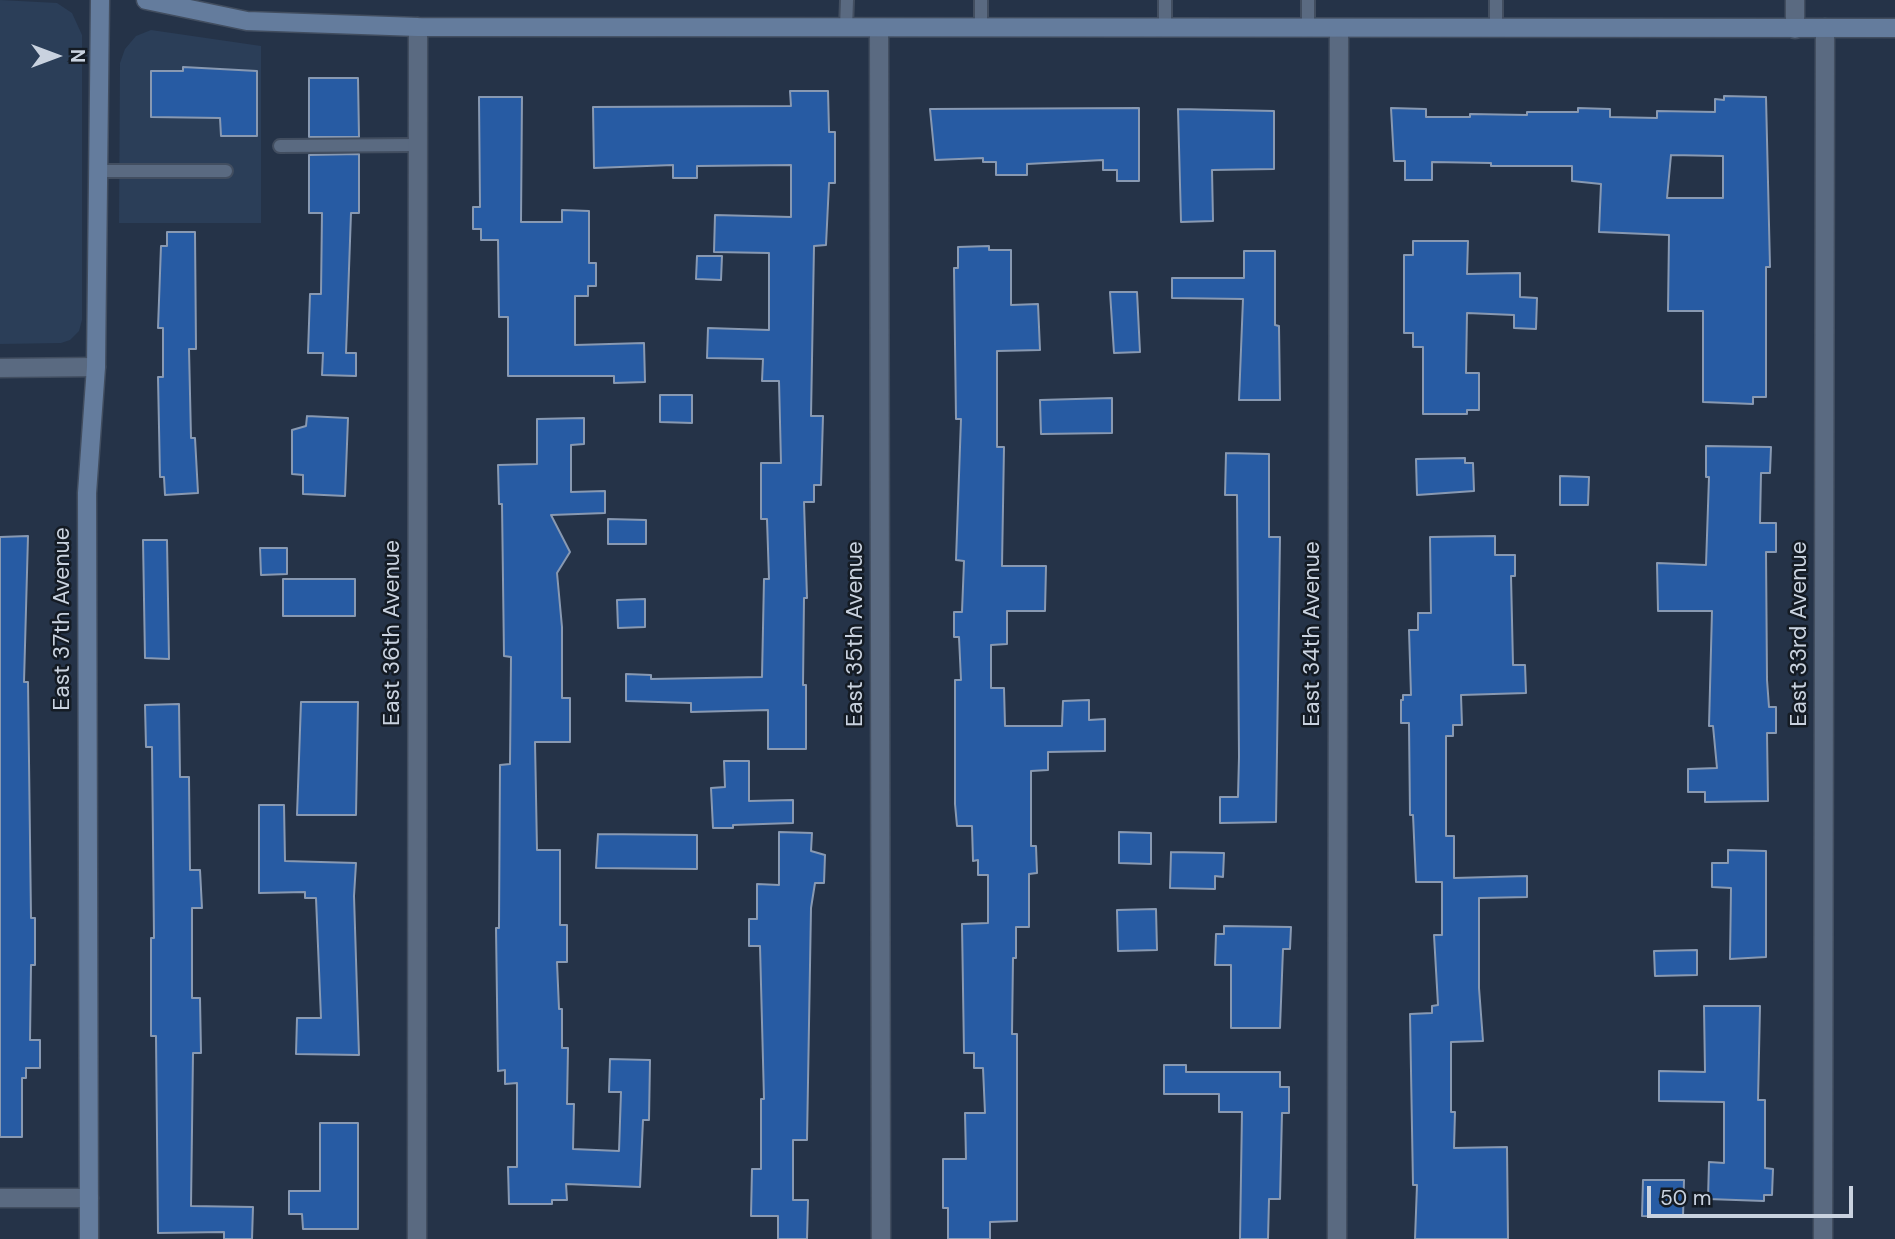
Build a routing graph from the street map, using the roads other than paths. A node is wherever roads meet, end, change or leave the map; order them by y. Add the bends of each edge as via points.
1 (100, 0) edge
2 (146, 0) edge
3 (847, 0) edge
4 (981, 0) edge
5 (1165, 0) edge
6 (1308, 0) edge
7 (1496, 0) edge
8 (1795, 0) edge
9 (418, 27) junction
10 (846, 28) junction
11 (879, 28) junction
12 (981, 29) junction
13 (1165, 29) junction
14 (1308, 29) junction
15 (1339, 29) junction
16 (1496, 29) junction
17 (1795, 29) junction
18 (1825, 29) junction
19 (1895, 29) edge
20 (418, 145) junction
21 (280, 146) dead end
22 (98, 171) junction
23 (226, 171) dead end
24 (96, 367) junction
25 (0, 368) edge
26 (0, 1198) edge
27 (89, 1198) junction
28 (89, 1239) edge
29 (417, 1239) edge
30 (881, 1239) edge
31 (1337, 1239) edge
32 (1823, 1239) edge

1 - 22 main road, East 37th Avenue
2 - 9 main road via 247,21
3 - 10 lane
4 - 12 lane
5 - 13 lane
6 - 14 lane
7 - 16 lane
8 - 17 street
9 - 10 main road
9 - 20 street, East 36th Avenue
10 - 11 main road
11 - 12 main road
11 - 30 street, East 35th Avenue
12 - 13 main road
13 - 14 main road
14 - 15 main road
15 - 16 main road
15 - 31 street, East 34th Avenue
16 - 17 main road
17 - 18 main road
18 - 19 main road
18 - 32 street, East 33rd Avenue
20 - 21 lane
20 - 29 street, East 36th Avenue
22 - 23 lane
22 - 24 main road, East 37th Avenue
24 - 25 street
24 - 27 main road, East 37th Avenue via 87,493
26 - 27 street
27 - 28 main road, East 37th Avenue

